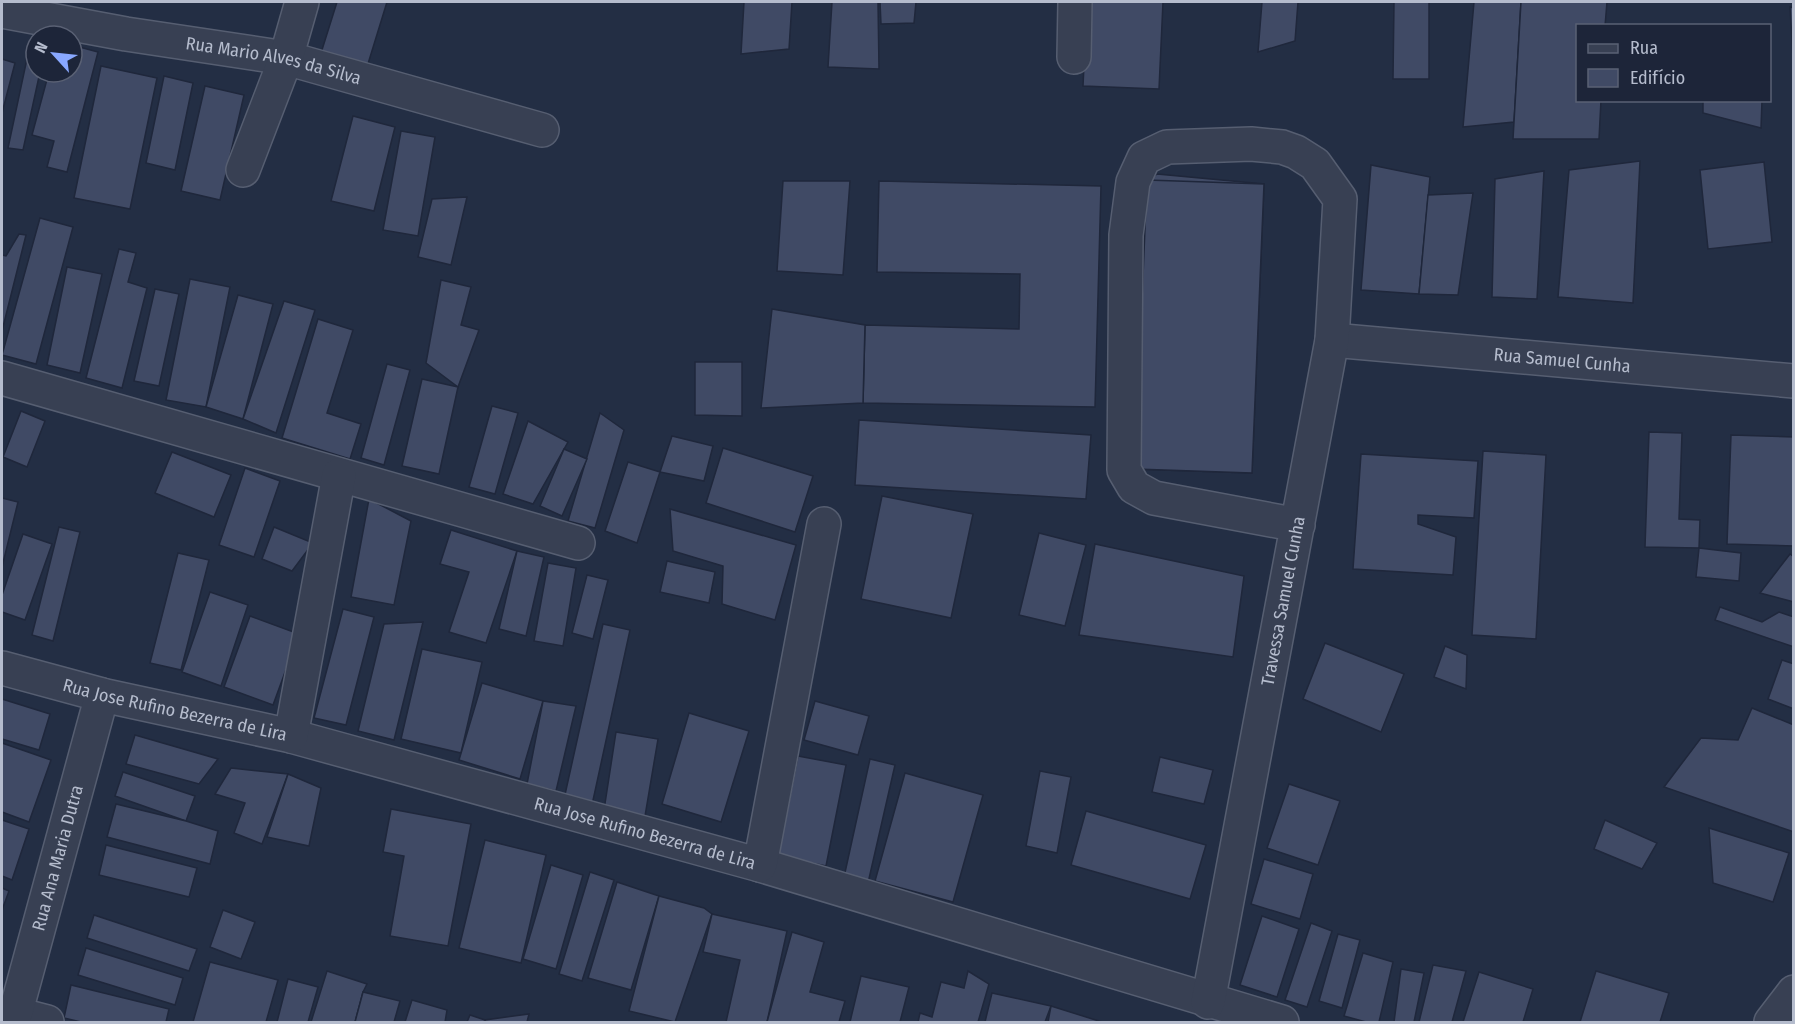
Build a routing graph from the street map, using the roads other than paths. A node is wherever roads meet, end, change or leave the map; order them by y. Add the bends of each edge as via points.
1 (302, 2) edge
2 (1075, 2) edge
3 (2, 11) edge
4 (1074, 57) dead end
5 (286, 58) junction
6 (542, 130) dead end
7 (243, 170) dead end
8 (1332, 340) junction
9 (2, 378) edge
10 (1794, 381) edge
11 (339, 475) junction
12 (824, 524) dead end
13 (1298, 525) junction
14 (578, 543) dead end
15 (2, 668) edge
16 (102, 695) junction
17 (291, 736) junction
18 (760, 865) junction
19 (1794, 992) edge
20 (1208, 1002) junction
21 (14, 1018) edge
22 (46, 1023) edge
23 (1282, 1023) edge
24 (1770, 1023) edge

1 - 5 street
2 - 4 street
3 - 5 street, Rua Mario Alves da Silva
5 - 6 street, Rua Mario Alves da Silva
5 - 7 street
8 - 10 street, Rua Samuel Cunha
8 - 13 street, Travessa Samuel Cunha
8 - 13 street, Travessa Samuel Cunha via 1340,199 1315,164 1282,147 1251,144 1167,147 1144,158 1133,182 1126,235 1124,470 1134,487 1154,498
9 - 11 street
11 - 14 street
11 - 17 street
12 - 18 street
13 - 20 street, Travessa Samuel Cunha
15 - 16 street, Rua Jose Rufino Bezerra de Lira
16 - 17 street, Rua Jose Rufino Bezerra de Lira
16 - 21 street, Rua Ana Maria Dutra
17 - 18 street, Rua Jose Rufino Bezerra de Lira
18 - 20 street, Rua Jose Rufino Bezerra de Lira
19 - 24 street
20 - 23 street, Rua Jose Rufino Bezerra de Lira
21 - 22 street

